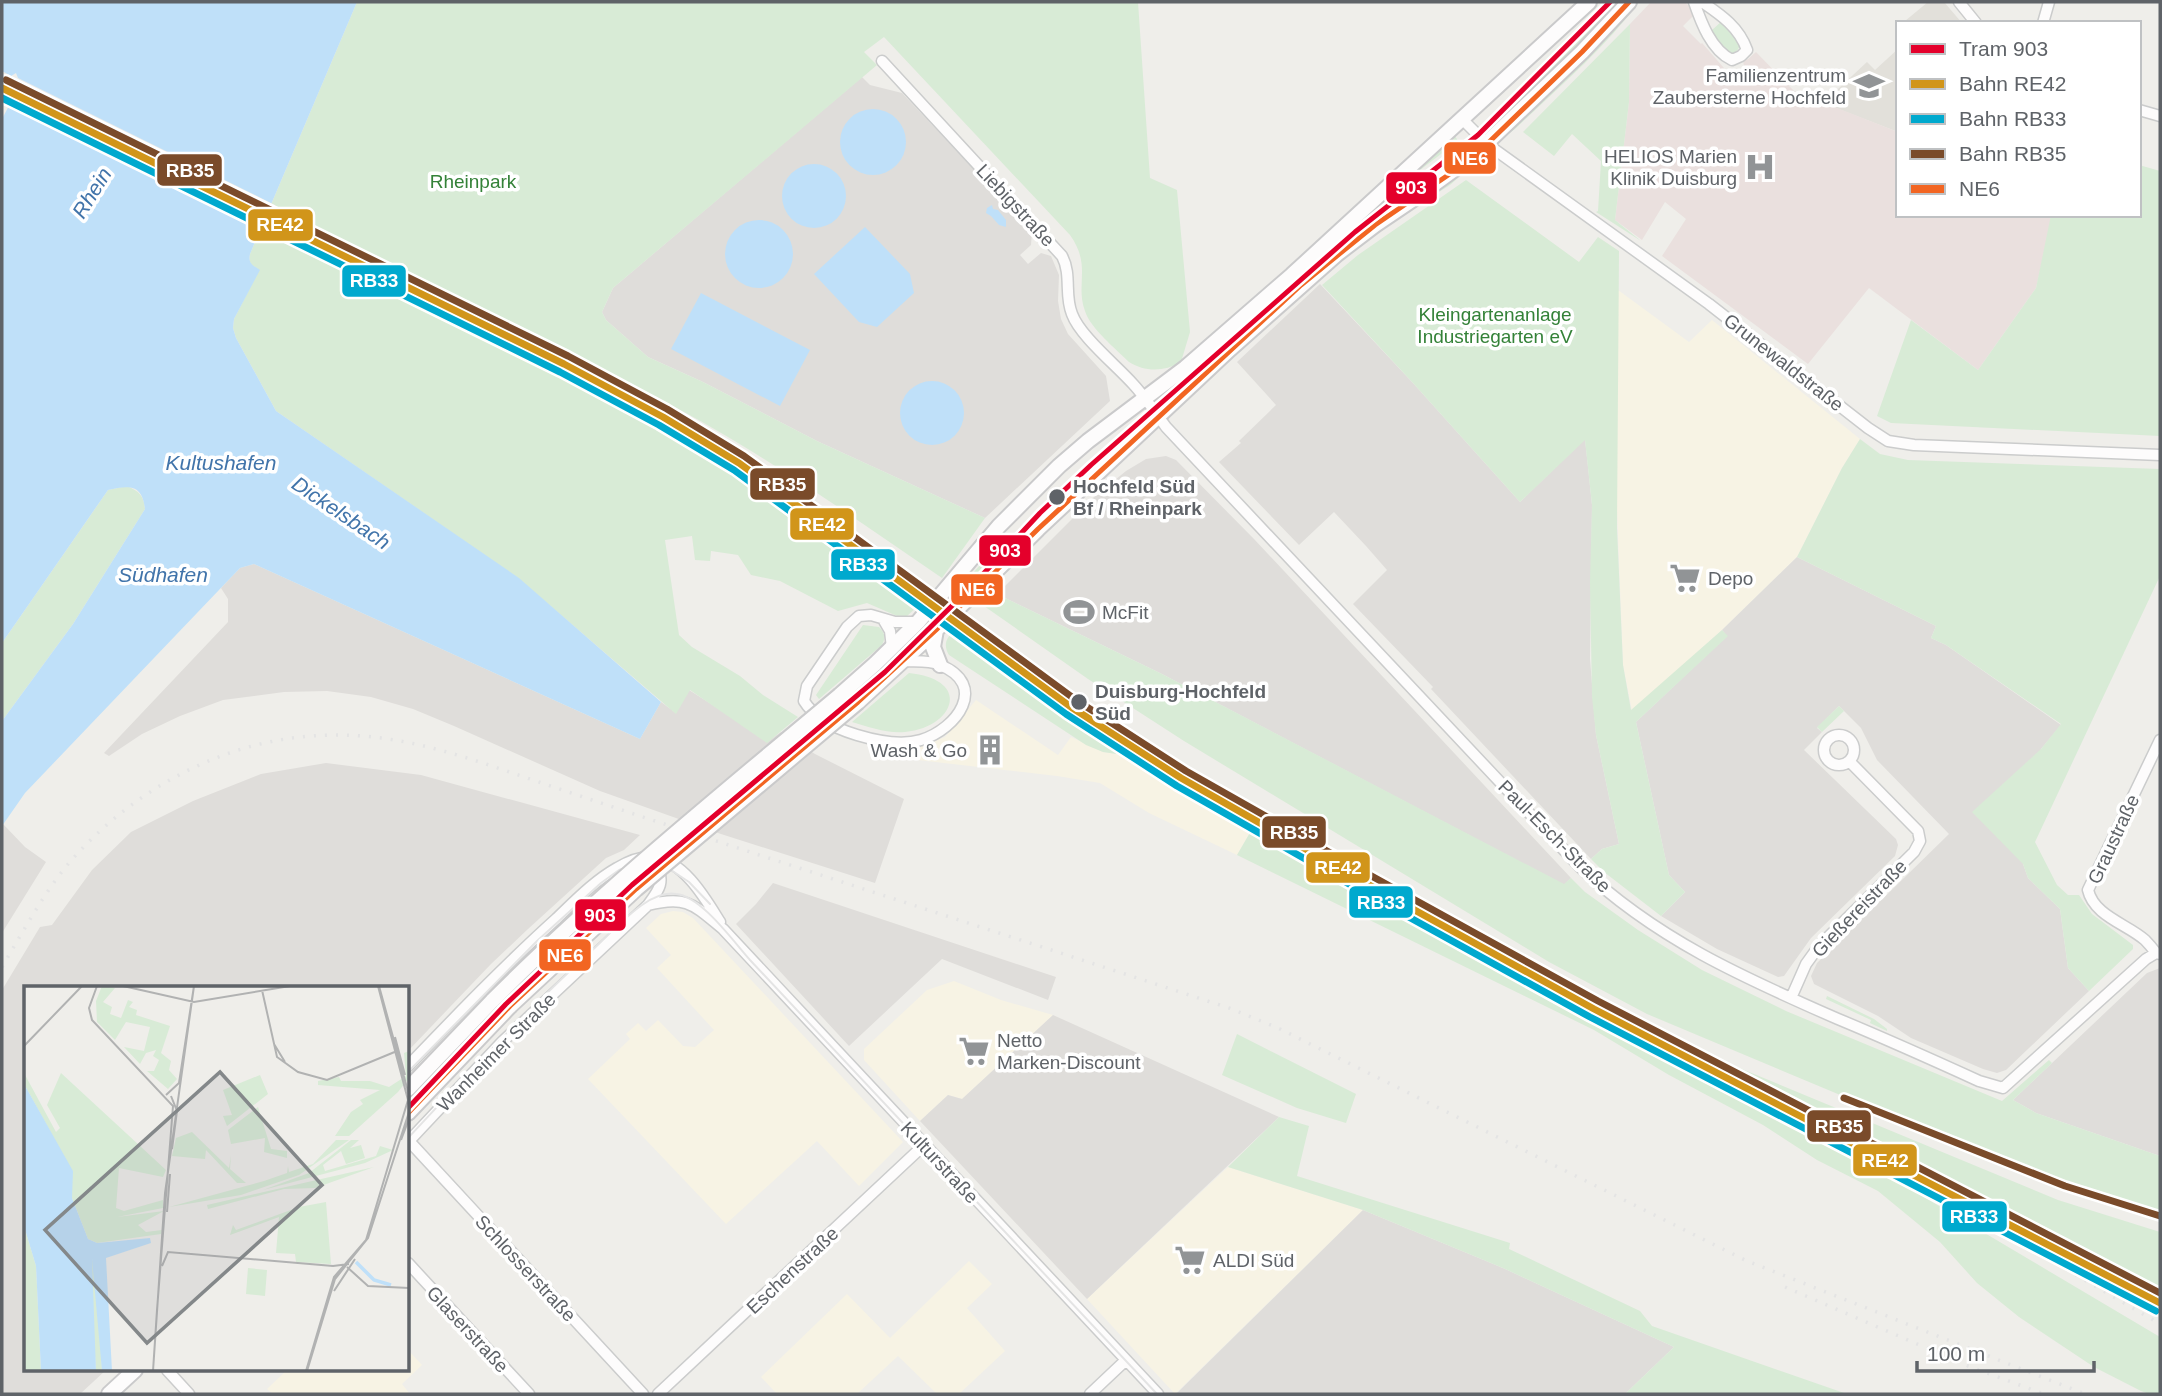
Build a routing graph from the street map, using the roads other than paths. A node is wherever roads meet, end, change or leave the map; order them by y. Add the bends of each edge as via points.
1 (1589, 2) edge
2 (1629, 2) edge
3 (1693, 2) edge
4 (1702, 2) edge
5 (1959, 2) edge
6 (2049, 2) edge
7 (1974, 21) edge
8 (2044, 21) edge
9 (882, 61) dead end
10 (2141, 111) edge
11 (2160, 116) edge
12 (1463, 120) junction
13 (1487, 144) junction
14 (1144, 397) junction
15 (1158, 416) junction
16 (2160, 455) edge
17 (883, 619) junction
18 (918, 622) junction
19 (936, 630) junction
20 (892, 648) junction
21 (902, 661) junction
22 (940, 665) junction
23 (2160, 740) edge
24 (1850, 762) dead end
25 (644, 857) junction
26 (648, 905) junction
27 (723, 929) junction
28 (2158, 953) edge
29 (1791, 998) junction
30 (410, 1064) edge
31 (410, 1087) edge
32 (410, 1111) edge
33 (410, 1140) edge
34 (410, 1144) edge
35 (924, 1145) junction
36 (410, 1265) edge
37 (1126, 1360) junction
38 (133, 1372) edge
39 (169, 1372) edge
40 (109, 1394) edge
41 (189, 1394) edge
42 (529, 1394) edge
43 (643, 1394) edge
44 (658, 1394) edge
45 (1090, 1394) edge
46 (1158, 1394) edge

1 - 12 street, Wanheimer Straße
2 - 13 street, Wanheimer Straße
3 - 4 street via 1723,55 1732,60 1741,56 1747,50 1739,32
5 - 7 street
6 - 8 street
9 - 14 street, Liebigstraße via 1062,256 1072,314 1080,328
10 - 11 street
12 - 13 street, Grunewaldstraße
12 - 14 street, Wanheimer Straße via 1247,315
13 - 15 street, Wanheimer Straße via 1337,254
13 - 16 street, Grunewaldstraße via 1888,440 1950,447
14 - 15 street, Paul-Esch-Straße
14 - 18 street, Wanheimer Straße via 1031,494
15 - 19 street, Wanheimer Straße
15 - 29 street, Paul-Esch-Straße via 1595,881 1706,959
17 - 18 street
17 - 20 street
17 - 22 street via 862,615 849,624 807,686 804,701 809,709 844,731 876,741 921,740 955,719 965,702 962,683
18 - 20 street, Wanheimer Straße
19 - 21 street, Wanheimer Straße
19 - 22 street via 933,647
20 - 31 street, Wanheimer Straße, bridge via 624,876 528,965
21 - 22 street
21 - 32 street, Wanheimer Straße, bridge via 636,889 510,1006
23 - 28 street, Graustraße via 2088,890 2099,909
24 - 29 street, Gießereistraße via 1918,831 1920,841 1819,946
25 - 26 street, Wanheimer Straße via 657,866 662,878
25 - 27 street via 663,860 681,871 708,902
25 - 30 street via 600,879
26 - 27 street via 684,901
26 - 33 street, Wanheimer Straße via 502,1042
27 - 35 street, Kulturstraße
28 - 29 street, Paul-Esch-Straße via 2004,1088
34 - 43 street, Schlosserstraße
35 - 37 street, Kulturstraße
35 - 44 street, Eschenstraße
36 - 42 street, Glaserstraße
37 - 45 street
37 - 46 street, Kulturstraße
38 - 40 street
39 - 41 street

